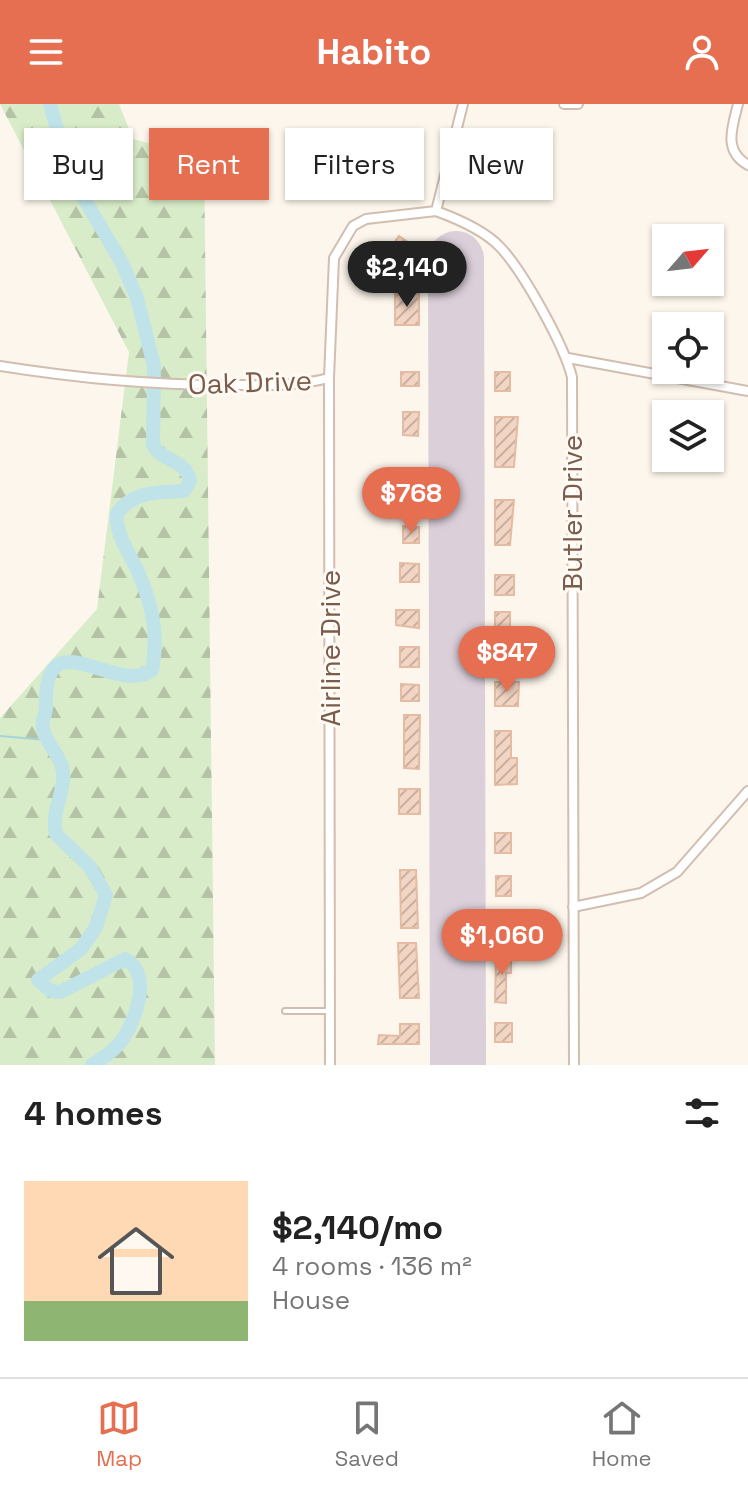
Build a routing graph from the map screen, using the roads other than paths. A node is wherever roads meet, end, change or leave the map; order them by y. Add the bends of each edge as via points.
1 (463, 104) edge
2 (564, 104) edge
3 (578, 104) edge
4 (738, 104) edge
5 (748, 165) edge
6 (436, 211) junction
7 (568, 358) junction
8 (0, 366) edge
9 (329, 378) junction
10 (748, 391) edge
11 (748, 791) edge
12 (573, 907) junction
13 (285, 1011) dead end
14 (330, 1011) junction
15 (330, 1065) edge
16 (574, 1065) edge

1 - 6 street
2 - 3 street
4 - 5 street via 730,143 737,159
6 - 7 street, Butler Drive via 500,247
6 - 9 street, Airline Drive via 366,219 343,240 334,258
7 - 10 street
7 - 12 street, Butler Drive
8 - 9 street, Oak Drive via 171,385 301,385
9 - 14 street, Airline Drive
11 - 12 street via 672,876 641,893
12 - 16 street, Butler Drive
13 - 14 lane
14 - 15 street, Airline Drive

